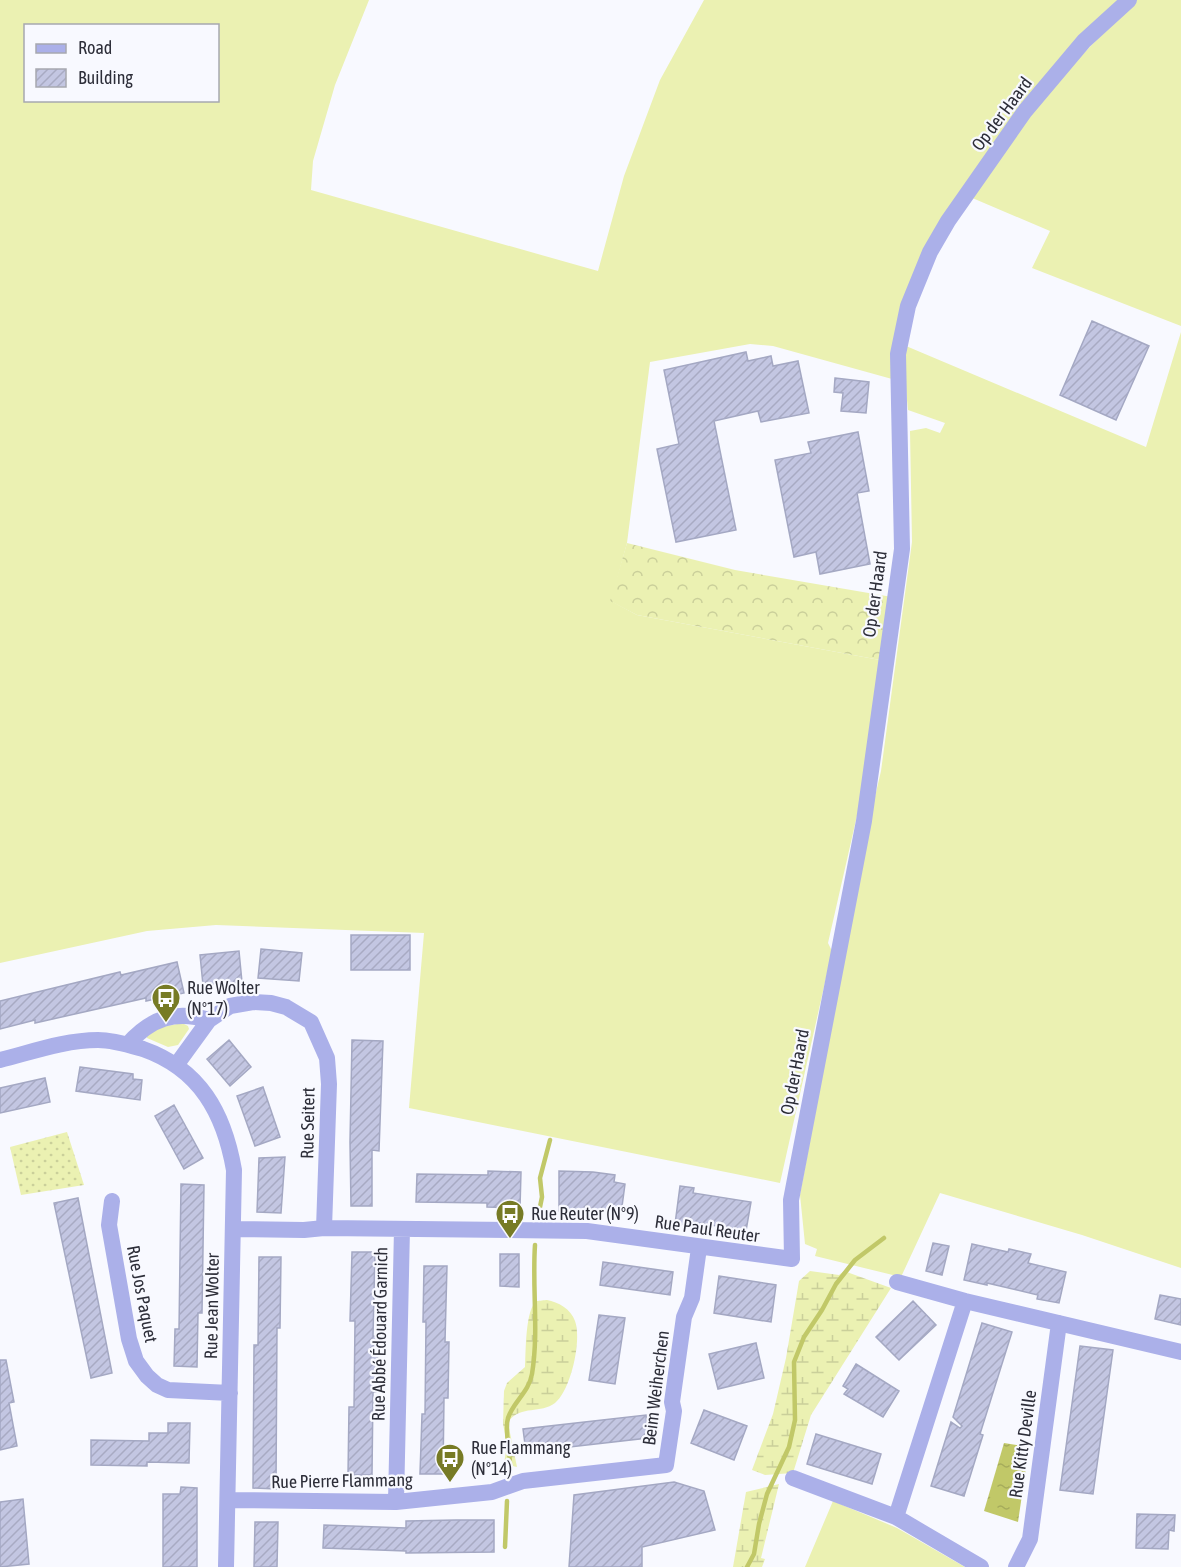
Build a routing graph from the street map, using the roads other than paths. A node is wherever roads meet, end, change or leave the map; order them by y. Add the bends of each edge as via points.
1 (1129, 0) edge
2 (209, 1020) junction
3 (128, 1044) junction
4 (0, 1060) edge
5 (177, 1064) junction
6 (111, 1201) dead end
7 (324, 1228) junction
8 (233, 1229) junction
9 (402, 1229) junction
10 (699, 1248) junction
11 (792, 1259) joint
12 (897, 1282) dead end
13 (965, 1301) junction
14 (1059, 1323) junction
15 (1181, 1352) edge
16 (230, 1393) junction
17 (793, 1478) dead end
18 (492, 1492) joint
19 (228, 1500) junction
20 (396, 1502) junction
21 (896, 1517) junction
22 (226, 1567) edge
23 (981, 1567) edge
24 (1016, 1567) edge

1 - 11 street, Op der Haard via 1084,41 1025,111 948,221 930,252 908,306 898,354 902,549 864,821 790,1200
2 - 3 street via 197,1016 168,1017 143,1028
2 - 5 street
2 - 7 street, Rue Seitert via 230,1006 253,1002 286,1007 310,1022 327,1058 329,1084
3 - 4 street, Rue Jean Wolter via 73,1041
3 - 5 street, Rue Jean Wolter
5 - 8 street, Rue Jean Wolter via 205,1093 225,1131 234,1170
6 - 16 street, Rue Jos Paquet via 109,1224 136,1361 147,1376 168,1390
7 - 8 street, Rue Abbé Édouard Garnich
7 - 9 street, Rue Abbé Édouard Garnich
8 - 16 street, Rue Jean Wolter
9 - 10 street, Rue Paul Reuter via 587,1232
9 - 20 street, Rue Abbé Édouard Garnich
10 - 11 street, Rue Paul Reuter
10 - 18 street, Beim Weiherchen via 692,1298 684,1317 666,1465 523,1481
12 - 13 street
13 - 14 street
13 - 21 street
14 - 15 street
14 - 24 street, Rue Kitty Deville via 1030,1539
16 - 19 street, Rue Jean Wolter
17 - 21 street
18 - 20 street, Rue Pierre Flammang
19 - 20 street, Rue Pierre Flammang
19 - 22 street, Rue Jean Wolter
21 - 23 street

